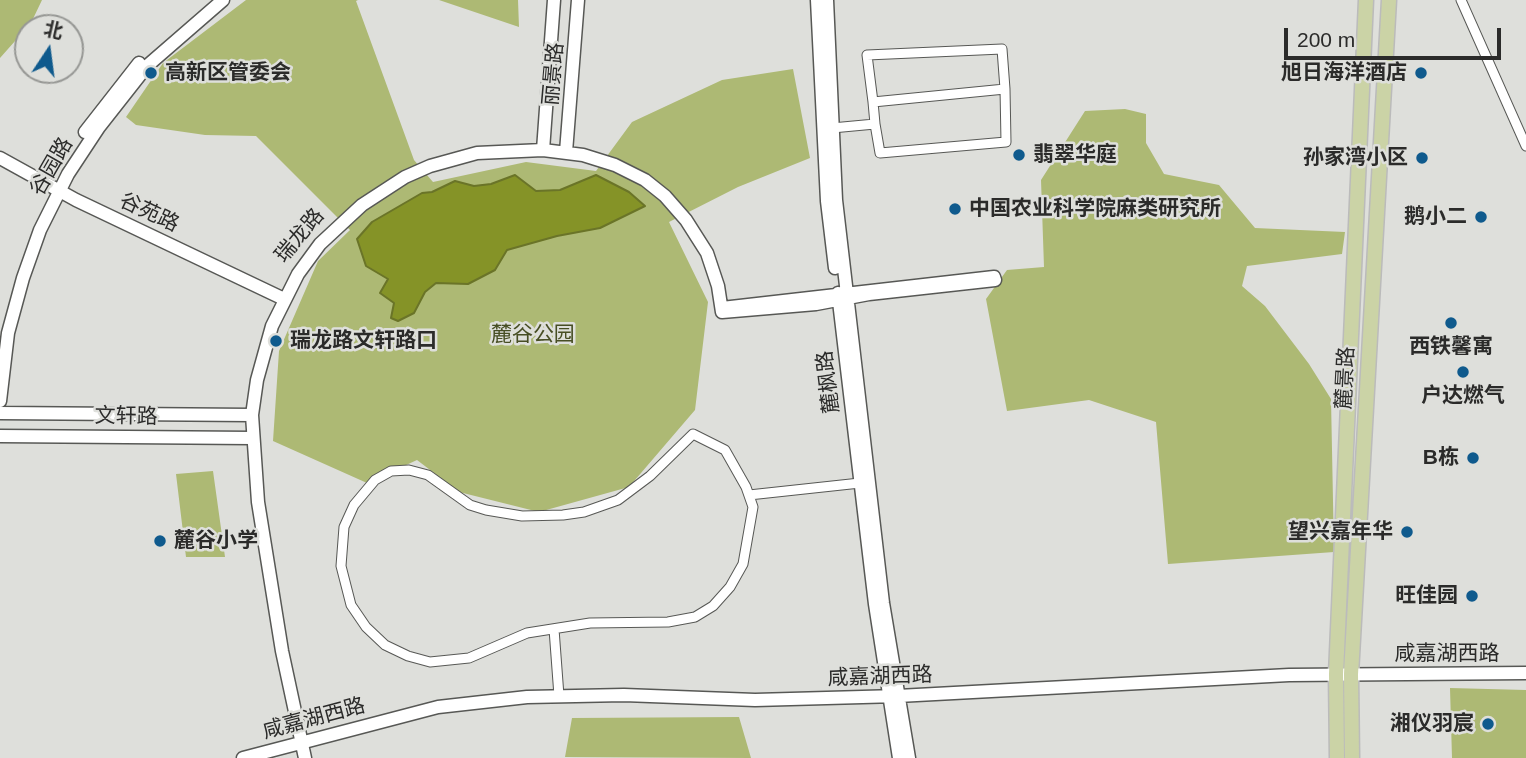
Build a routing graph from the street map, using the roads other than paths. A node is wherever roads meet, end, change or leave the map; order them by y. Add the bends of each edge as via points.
1 (209, 0) edge
2 (223, 0) edge
3 (554, 0) edge
4 (578, 0) edge
5 (817, 0) edge
6 (827, 0) edge
7 (1366, 0) edge
8 (1388, 0) edge
9 (1461, 0) edge
10 (1005, 89) junction
11 (873, 102) junction
12 (875, 124) junction
13 (832, 128) junction
14 (1526, 146) edge
15 (543, 147) junction
16 (566, 150) junction
17 (0, 158) edge
18 (0, 164) edge
19 (54, 191) junction
20 (843, 297) junction
21 (281, 300) junction
22 (0, 336) edge
23 (0, 401) edge
24 (0, 413) edge
25 (249, 415) junction
26 (0, 436) edge
27 (249, 438) junction
28 (860, 483) junction
29 (749, 495) junction
30 (554, 629) junction
31 (1526, 673) edge
32 (1344, 678) junction
33 (1526, 682) edge
34 (559, 696) junction
35 (894, 700) junction
36 (300, 750) edge
37 (243, 758) edge
38 (271, 758) edge
39 (899, 758) edge
40 (909, 758) edge
41 (1337, 758) edge
42 (1352, 758) edge

1 - 19 main road, 谷园路 via 125,79 92,122
2 - 19 main road, 谷园路 via 171,43 132,84
3 - 15 main road, 丽景路
4 - 16 main road, 丽景路
5 - 20 main road, 麓枫路 via 827,201
6 - 13 main road
7 - 32 main road, 麓景路
8 - 32 main road, 麓景路
9 - 14 street
10 - 11 street
10 - 11 street via 1002,49 867,55
10 - 12 street via 1006,142 880,153
11 - 12 street
12 - 13 street
13 - 20 main road
15 - 16 main road, 瑞龙路
15 - 21 main road, 瑞龙路 via 476,148 402,174 328,229 303,258
16 - 20 main road, 瑞龙路 via 626,165 667,193 706,243 717,267 724,309
17 - 19 main road, 谷苑路
18 - 19 main road, 谷苑路
19 - 21 main road, 谷苑路
19 - 22 main road, 谷园路 via 24,251
19 - 23 main road, 谷园路 via 15,304
20 - 20 main road via 995,280 994,277
20 - 28 main road, 麓枫路
20 - 35 main road
21 - 25 main road, 瑞龙路 via 256,358
24 - 25 main road, 文轩路
25 - 27 main road, 瑞龙路
26 - 27 main road, 文轩路
27 - 36 main road, 瑞龙路 via 277,652
28 - 29 street
28 - 35 main road, 麓枫路
29 - 30 street via 751,527 743,564 713,606 695,617 667,622 590,623
29 - 30 street via 725,450 694,434 634,489 584,512 545,516 486,510 470,505 428,475 409,470 391,471 375,480 348,515 341,542 344,585 366,627 385,645 430,662 449,661 469,658 527,633
30 - 34 street
31 - 32 main road, 咸嘉湖西路
32 - 33 main road, 咸嘉湖西路
32 - 35 main road, 咸嘉湖西路
32 - 41 main road, 麓景路
32 - 42 main road, 麓景路
34 - 35 main road, 咸嘉湖西路
34 - 36 main road, 咸嘉湖西路 via 438,707
35 - 36 main road, 咸嘉湖西路 via 755,708 527,705 440,715
35 - 39 main road, 麓枫路
35 - 40 main road
36 - 37 main road, 咸嘉湖西路
36 - 38 main road, 咸嘉湖西路

